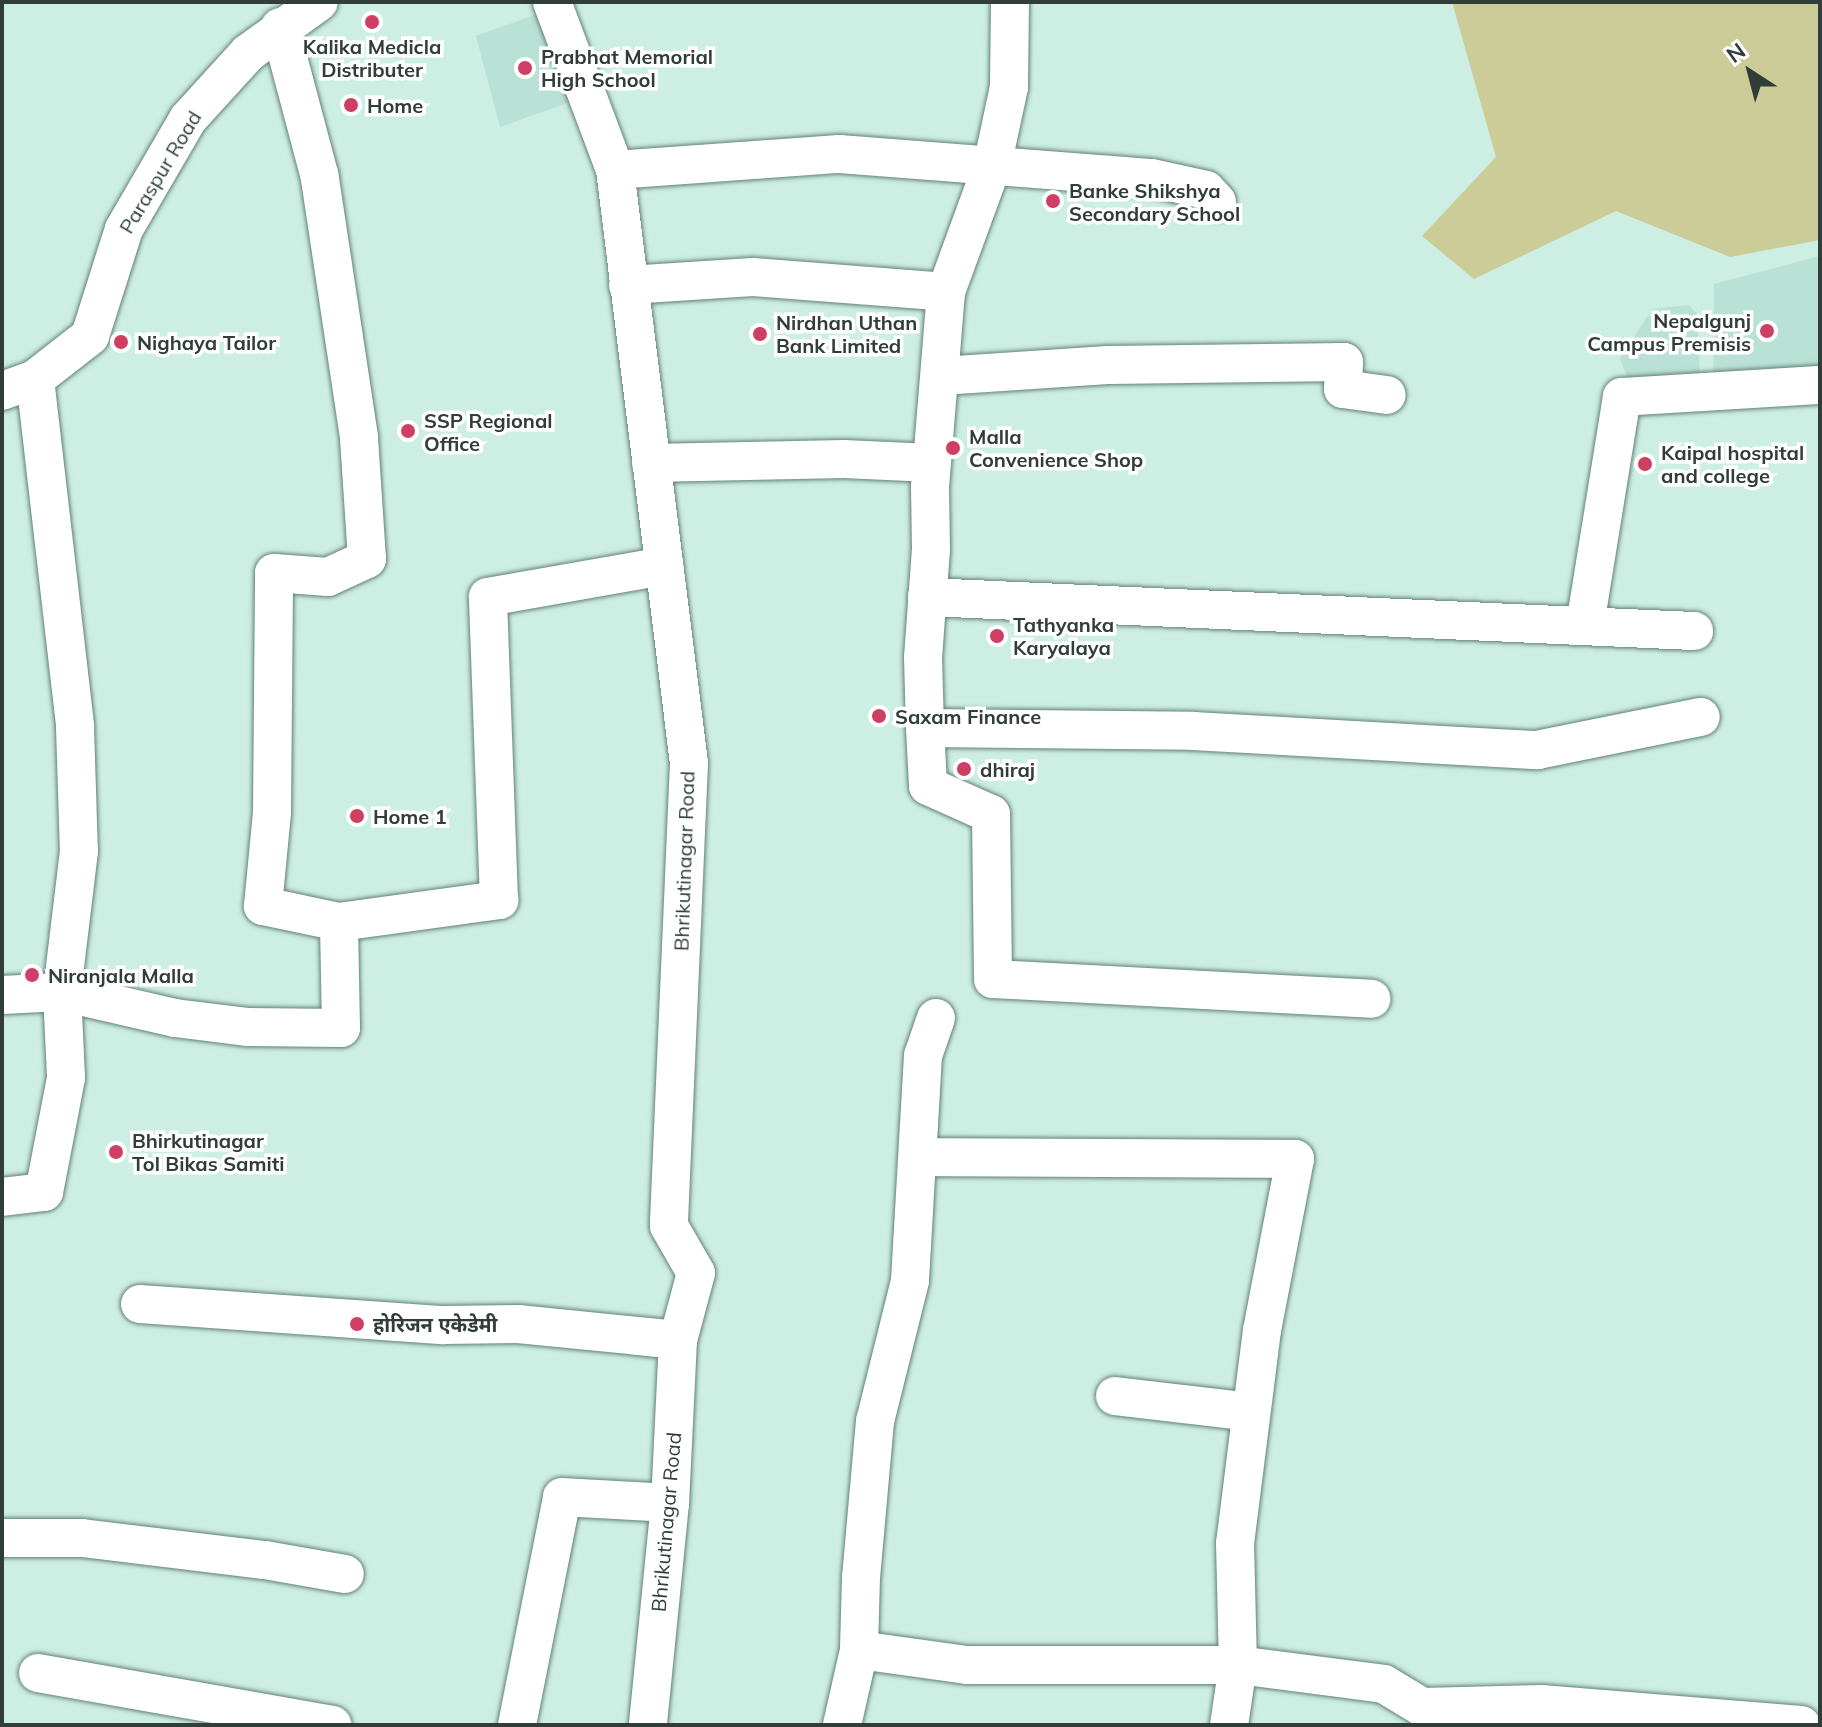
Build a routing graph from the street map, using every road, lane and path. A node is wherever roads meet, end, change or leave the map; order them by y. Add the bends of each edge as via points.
1 (319, 2) edge
2 (552, 2) edge
3 (1010, 2) edge
4 (280, 27) junction
5 (992, 166) junction
6 (615, 170) junction
7 (1217, 202) dead end
8 (628, 285) junction
9 (946, 292) junction
10 (941, 376) junction
11 (18, 385) edge
12 (1820, 385) edge
13 (1387, 395) dead end
14 (651, 463) junction
15 (931, 463) junction
16 (664, 566) junction
17 (927, 597) junction
18 (1585, 625) junction
19 (1694, 631) dead end
20 (1701, 717) dead end
21 (925, 728) junction
22 (339, 922) junction
23 (62, 992) junction
24 (2, 995) edge
25 (1371, 999) dead end
26 (936, 1018) dead end
27 (919, 1157) junction
28 (2, 1197) edge
29 (140, 1304) dead end
30 (678, 1340) junction
31 (1115, 1396) dead end
32 (1251, 1412) junction
33 (670, 1503) junction
34 (2, 1538) edge
35 (345, 1574) dead end
36 (859, 1650) junction
37 (1238, 1665) junction
38 (38, 1673) dead end
39 (332, 1725) edge
40 (517, 1725) edge
41 (648, 1725) edge
42 (842, 1725) edge
43 (1229, 1725) edge
44 (1801, 1725) edge

1 - 4 street, Paraspur Road
2 - 6 street, Bhrikutinagar Road
3 - 5 street via 1009,87
4 - 11 street, Paraspur Road via 248,53 188,119 124,229 90,336
4 - 22 street via 319,174 359,437 367,559 328,577 274,573 272,812 263,906
5 - 6 street via 839,154
5 - 7 street via 1152,178 1206,190
5 - 9 street
6 - 8 street, Bhrikutinagar Road
8 - 9 street via 753,277
8 - 14 street, Bhrikutinagar Road
9 - 10 street
10 - 13 street via 1108,365 1344,362 1343,389
10 - 15 street
11 - 23 street via 75,727 79,851
12 - 18 street via 1622,397
14 - 15 street
14 - 16 street, Bhrikutinagar Road
15 - 17 street
16 - 22 street via 488,597 499,900
16 - 30 street, Bhrikutinagar Road via 689,763 669,1226 696,1273
17 - 18 street
17 - 21 street
18 - 19 street
20 - 21 street via 1537,750 1193,731
21 - 25 street via 928,786 991,814 993,979
22 - 23 street via 341,1028 248,1027 175,1018
23 - 24 street
23 - 28 street via 66,1078 44,1192
26 - 27 street via 923,1055
27 - 32 street via 1295,1159
27 - 36 street via 910,1281 875,1421
29 - 30 street via 443,1325 518,1324
30 - 33 street, Bhrikutinagar Road
31 - 32 street
32 - 37 street via 1235,1543
33 - 40 street via 562,1497
33 - 41 street, Bhrikutinagar Road
34 - 35 street via 82,1538
36 - 37 street via 967,1665
36 - 42 street
37 - 43 street
37 - 44 street via 1384,1684 1422,1707 1541,1704
38 - 39 street

